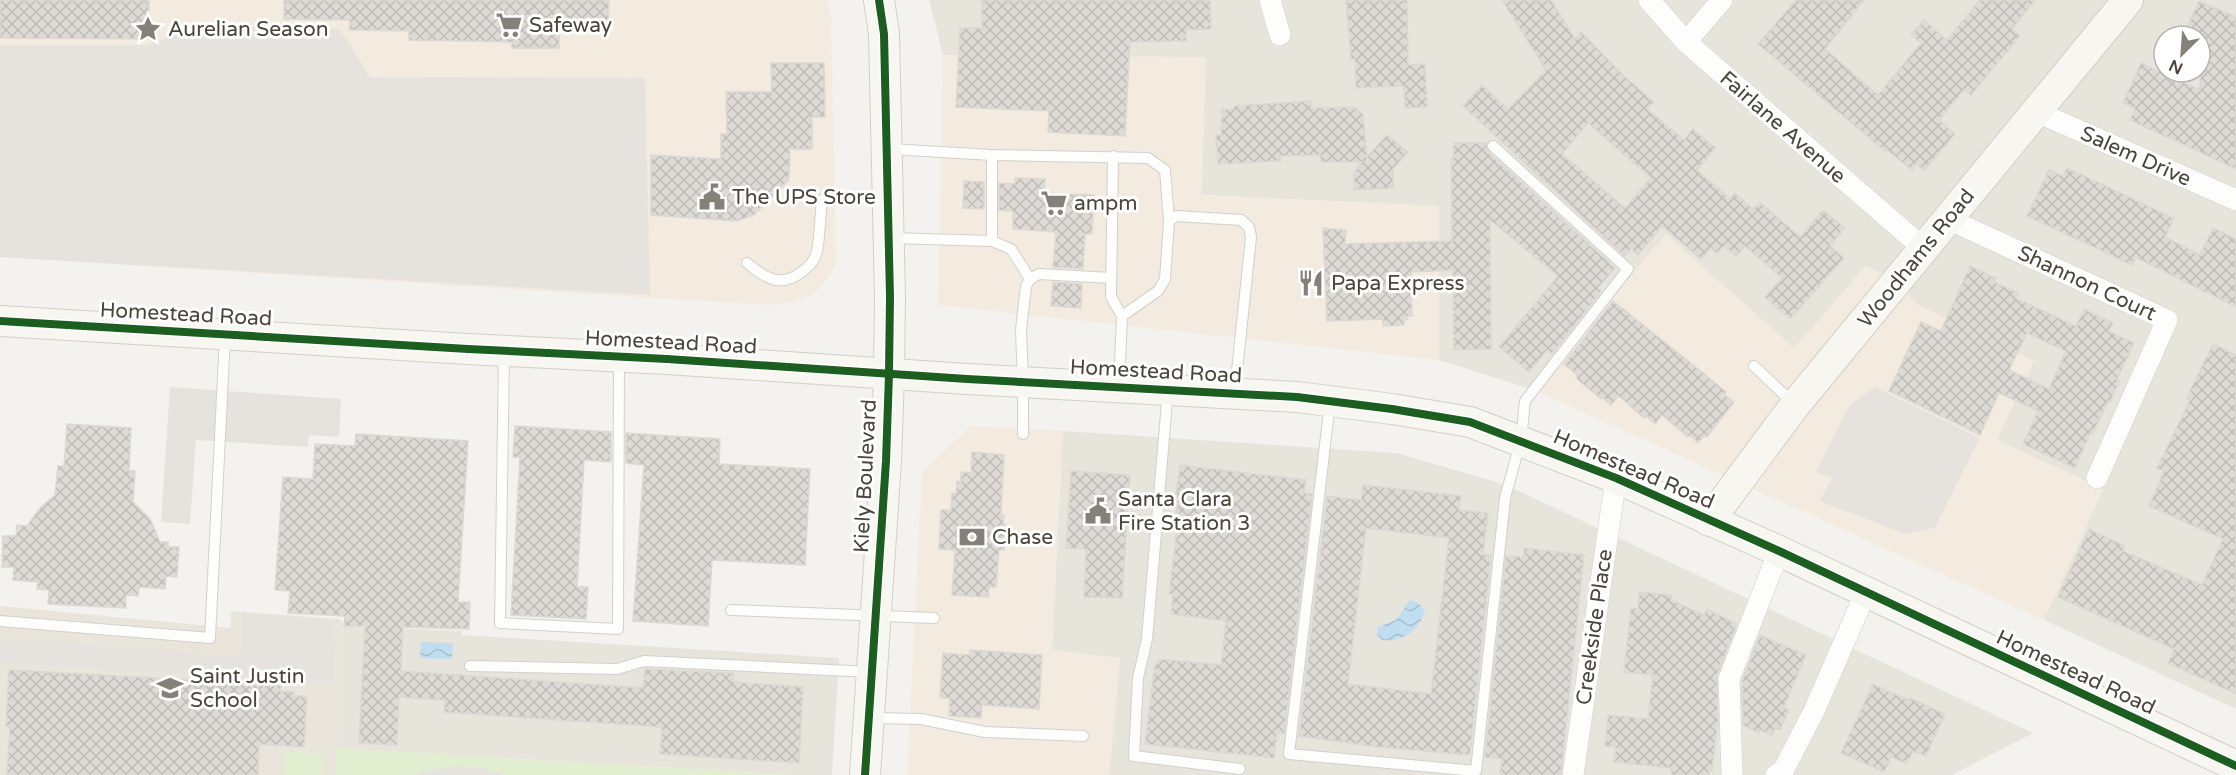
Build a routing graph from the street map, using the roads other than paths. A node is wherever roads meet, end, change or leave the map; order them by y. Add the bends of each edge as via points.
1 (879, 0) edge
2 (1270, 0) edge
3 (1649, 0) edge
4 (1722, 0) edge
5 (2128, 0) edge
6 (1280, 35) dead end
7 (1686, 42) junction
8 (2037, 112) junction
9 (1493, 146) dead end
10 (886, 148) junction
11 (992, 155) junction
12 (1113, 156) junction
13 (822, 200) dead end
14 (2236, 200) edge
15 (1948, 219) junction
16 (1169, 221) junction
17 (888, 237) junction
18 (992, 241) junction
19 (1923, 248) junction
20 (747, 263) dead end
21 (1111, 278) junction
22 (1030, 279) junction
23 (1122, 316) junction
24 (0, 321) edge
25 (225, 334) junction
26 (504, 350) junction
27 (619, 357) junction
28 (1754, 366) dead end
29 (889, 374) junction
30 (1023, 382) junction
31 (1119, 387) junction
32 (1168, 390) junction
33 (1234, 394) junction
34 (1330, 401) junction
35 (1796, 405) junction
36 (1023, 434) dead end
37 (1521, 440) junction
38 (1616, 478) junction
39 (2097, 478) dead end
40 (1709, 521) junction
41 (1779, 551) junction
42 (1866, 592) junction
43 (731, 609) dead end
44 (875, 616) junction
45 (934, 618) dead end
46 (0, 621) edge
47 (470, 666) dead end
48 (871, 672) junction
49 (868, 718) junction
50 (1083, 736) dead end
51 (2232, 762) edge
52 (1240, 769) dead end
53 (865, 775) edge
54 (1573, 775) edge
55 (1732, 775) edge
56 (1776, 775) edge

1 - 10 main road, Kiely Boulevard via 884,34
2 - 6 street
3 - 7 street, Fairlane Avenue
4 - 7 street
5 - 8 main road, Woodhams Road
7 - 19 street, Fairlane Avenue
8 - 14 street, Salem Drive
8 - 15 main road, Woodhams Road
9 - 37 lane via 1628,269 1525,401
10 - 11 lane
10 - 17 main road, Kiely Boulevard
11 - 12 lane
11 - 18 lane
12 - 16 lane via 1148,158 1165,170
12 - 21 lane
13 - 20 lane via 817,253 812,264 789,280 775,280 762,276
15 - 19 main road, Woodhams Road
15 - 39 street, Shannon Court via 2167,320
16 - 23 lane via 1165,279 1158,291
16 - 33 lane via 1176,216 1241,220 1249,227
17 - 18 lane
17 - 29 main road, Kiely Boulevard
18 - 22 lane via 1011,249
19 - 35 main road, Woodhams Road
21 - 22 lane via 1039,274
21 - 23 lane via 1111,297
22 - 30 lane via 1021,330
23 - 31 lane
24 - 25 main road, Homestead Road
25 - 26 main road, Homestead Road
25 - 46 lane via 210,638
26 - 27 main road, Homestead Road
26 - 27 lane via 500,623 618,629
27 - 29 main road, Homestead Road
28 - 35 lane
29 - 30 main road, Homestead Road
29 - 44 main road, Kiely Boulevard
30 - 31 main road, Homestead Road
30 - 36 lane
31 - 32 main road, Homestead Road
32 - 33 main road, Homestead Road
32 - 52 lane via 1147,639 1138,678 1134,756
33 - 34 main road, Homestead Road
34 - 37 main road, Homestead Road via 1470,422
34 - 37 lane via 1289,754 1476,771 1505,498
35 - 40 main road, Woodhams Road
37 - 38 main road, Homestead Road
38 - 40 main road, Homestead Road
38 - 54 street, Creekside Place
40 - 41 main road, Homestead Road
41 - 42 main road, Homestead Road
41 - 55 street via 1729,679
42 - 51 main road, Homestead Road
42 - 56 street via 1814,711 1783,771
43 - 44 lane
44 - 45 lane
44 - 48 main road, Kiely Boulevard
47 - 48 lane via 617,669 644,661
48 - 49 main road, Kiely Boulevard
49 - 50 lane via 921,719 985,732
49 - 53 main road, Kiely Boulevard

